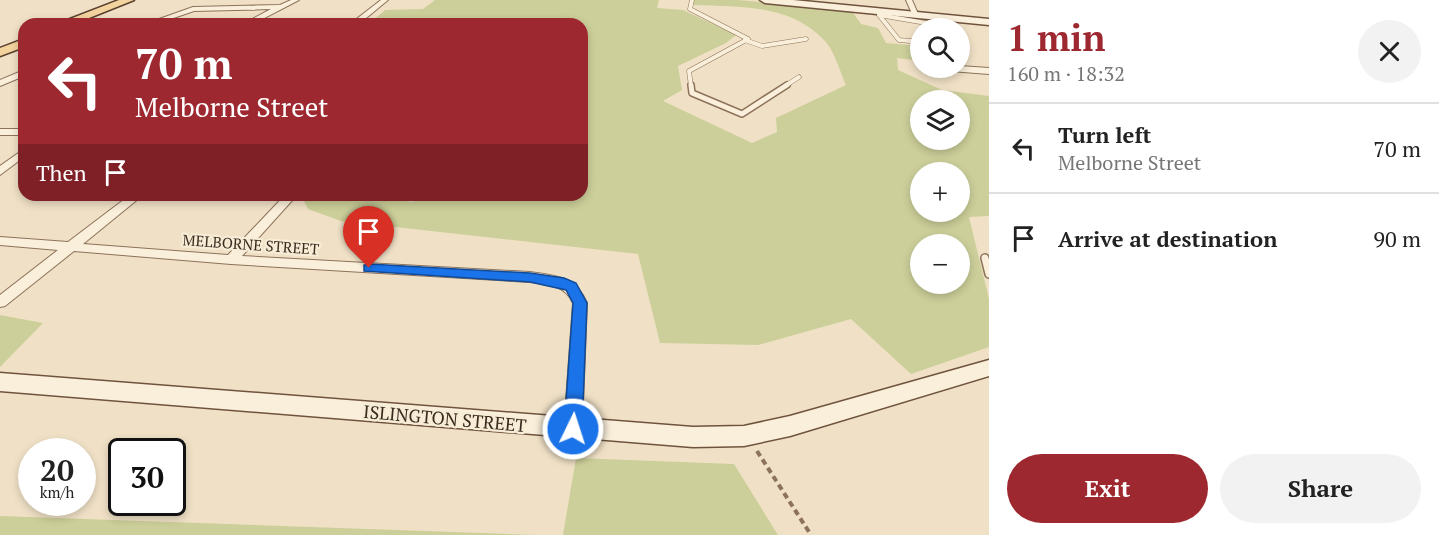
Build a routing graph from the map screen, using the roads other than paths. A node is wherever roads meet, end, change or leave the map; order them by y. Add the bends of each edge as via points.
1 (129, 0) edge
2 (142, 0) edge
3 (296, 0) edge
4 (385, 0) edge
5 (692, 0) edge
6 (765, 0) edge
7 (909, 0) edge
8 (284, 7) junction
9 (878, 12) junction
10 (922, 17) junction
11 (80, 18) edge
12 (92, 18) edge
13 (166, 18) edge
14 (260, 18) edge
15 (362, 18) edge
16 (989, 22) edge
17 (806, 39) dead end
18 (18, 40) edge
19 (745, 40) junction
20 (910, 41) edge
21 (18, 45) edge
22 (0, 46) edge
23 (0, 52) edge
24 (970, 70) edge
25 (989, 71) edge
26 (18, 76) edge
27 (799, 77) dead end
28 (0, 83) edge
29 (0, 132) edge
30 (18, 132) edge
31 (18, 157) edge
32 (0, 172) edge
33 (129, 201) edge
34 (285, 201) edge
35 (0, 241) edge
36 (69, 248) junction
37 (986, 258) dead end
38 (231, 260) junction
39 (989, 274) edge
40 (0, 302) edge
41 (989, 368) edge
42 (0, 382) edge
43 (573, 429) junction

1 - 11 main road
2 - 12 main road
3 - 8 street
4 - 15 street
5 - 19 lane via 690,9 742,34 748,39
6 - 9 street
7 - 10 street
8 - 13 street via 193,9
8 - 14 street
9 - 10 street
9 - 20 lane via 899,40
10 - 16 street
17 - 19 lane via 762,46
18 - 22 main road
19 - 27 lane via 689,71 692,93 742,114
21 - 23 main road
24 - 25 street
26 - 28 street
29 - 30 street
31 - 32 street
33 - 36 street
34 - 38 street
35 - 36 street, MELBORNE STREET
36 - 38 street, MELBORNE STREET
36 - 40 street
37 - 39 lane
38 - 43 street, MELBORNE STREET via 564,282 580,303
41 - 43 street, ISLINGTON STREET via 744,436 661,436
42 - 43 street, ISLINGTON STREET

